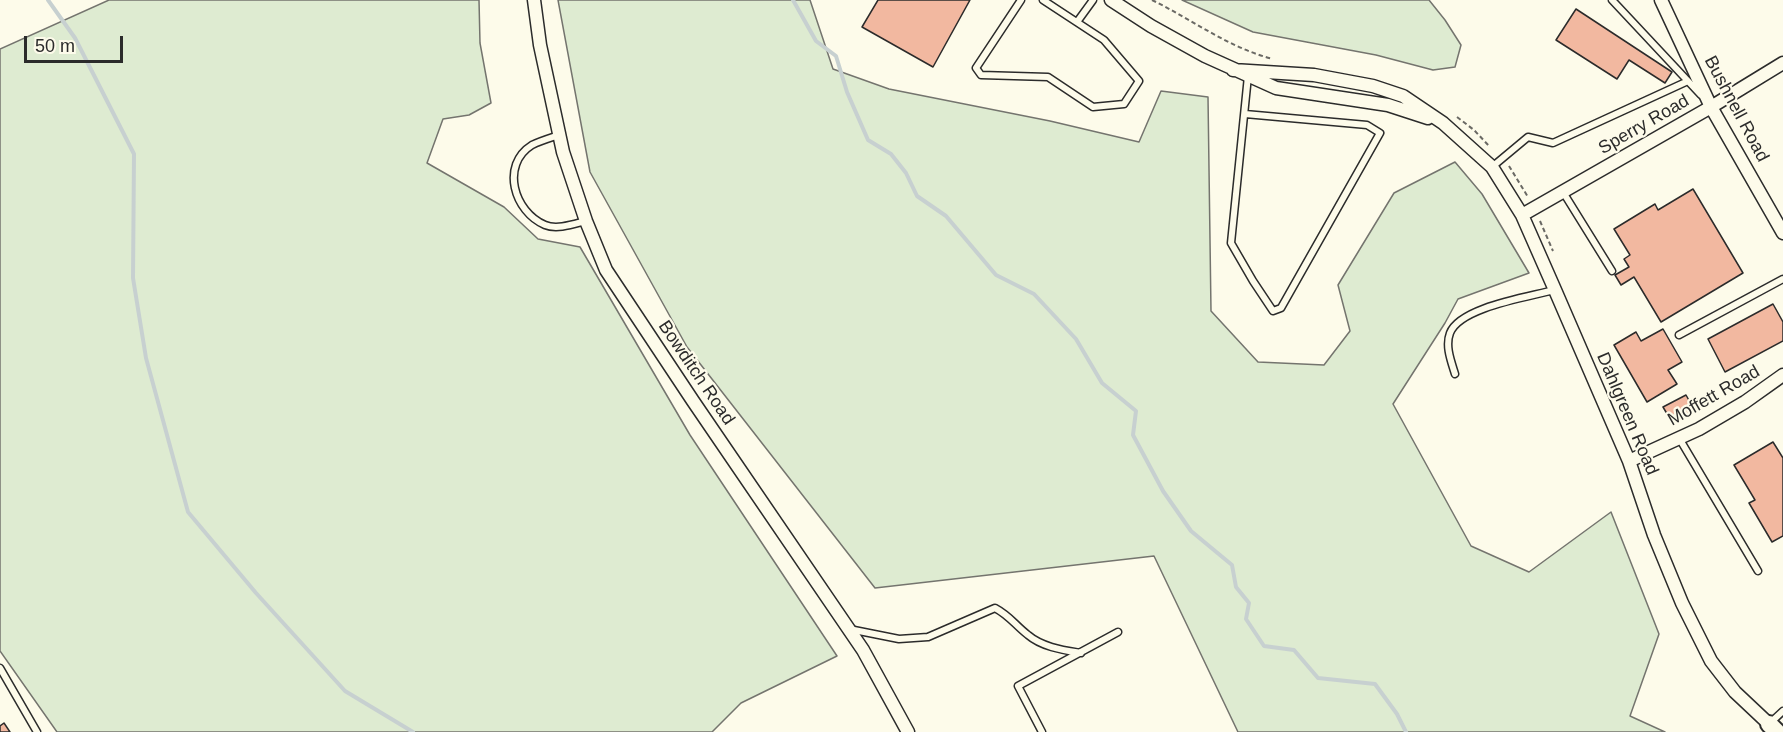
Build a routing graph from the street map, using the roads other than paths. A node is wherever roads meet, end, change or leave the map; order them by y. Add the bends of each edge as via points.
1 (534, 0) edge
2 (1022, 0) edge
3 (1043, 0) edge
4 (1093, 0) edge
5 (1111, 0) edge
6 (1612, 0) edge
7 (1661, 0) edge
8 (1077, 22) junction
9 (1783, 63) edge
10 (1233, 70) junction
11 (1248, 76) junction
12 (1688, 81) junction
13 (1712, 107) junction
14 (1245, 114) junction
15 (1443, 123) junction
16 (559, 135) junction
17 (1492, 167) junction
18 (1563, 192) junction
19 (1522, 215) junction
20 (586, 221) junction
21 (1783, 232) edge
22 (1612, 271) dead end
23 (1783, 279) edge
24 (1555, 290) junction
25 (1679, 335) dead end
26 (1455, 374) dead end
27 (1783, 375) edge
28 (1679, 438) junction
29 (1629, 461) junction
30 (1758, 572) dead end
31 (849, 629) junction
32 (1118, 632) dead end
33 (1081, 653) junction
34 (0, 668) edge
35 (1783, 711) edge
36 (1773, 728) edge
37 (37, 732) edge
38 (909, 732) edge
39 (1042, 732) edge

1 - 16 street, Bowditch Road
2 - 8 lane via 976,68 981,75 1048,76 1093,107 1124,104 1139,81 1104,40
3 - 8 lane
4 - 8 lane
5 - 10 street, Dahlgreen Road
6 - 12 lane
7 - 13 street, Bushnell Road
9 - 13 street, Sperry Road
10 - 11 street, Dahlgreen Road
10 - 15 street, Dahlgreen Road via 1314,75 1373,86 1403,96
11 - 14 lane
11 - 15 street, Dahlgreen Road via 1276,88 1388,105
12 - 13 lane
12 - 17 lane via 1552,143 1528,137
13 - 18 street, Sperry Road
13 - 21 street, Bushnell Road
14 - 14 lane via 1231,243 1273,311 1281,308 1380,133 1367,125
15 - 17 street, Dahlgreen Road
16 - 20 street, Bowditch Road
16 - 20 lane via 531,146 518,161 513,180 518,198 529,216 547,226
17 - 19 street, Dahlgreen Road
18 - 19 street, Sperry Road
18 - 22 lane
19 - 24 street, Dahlgreen Road
20 - 31 street, Bowditch Road via 606,270
23 - 25 lane
24 - 26 lane via 1486,307 1462,318 1450,332 1448,350
24 - 29 street, Dahlgreen Road
27 - 28 street, Moffett Road via 1745,402
28 - 29 street, Moffett Road
28 - 30 lane
29 - 36 street, Dahlgreen Road via 1654,535 1711,661 1735,692
31 - 33 lane via 899,639 928,637 994,608 1029,636 1059,650
31 - 38 street, Bowditch Road
32 - 33 lane
33 - 39 lane via 1018,686
34 - 37 lane
35 - 36 lane

